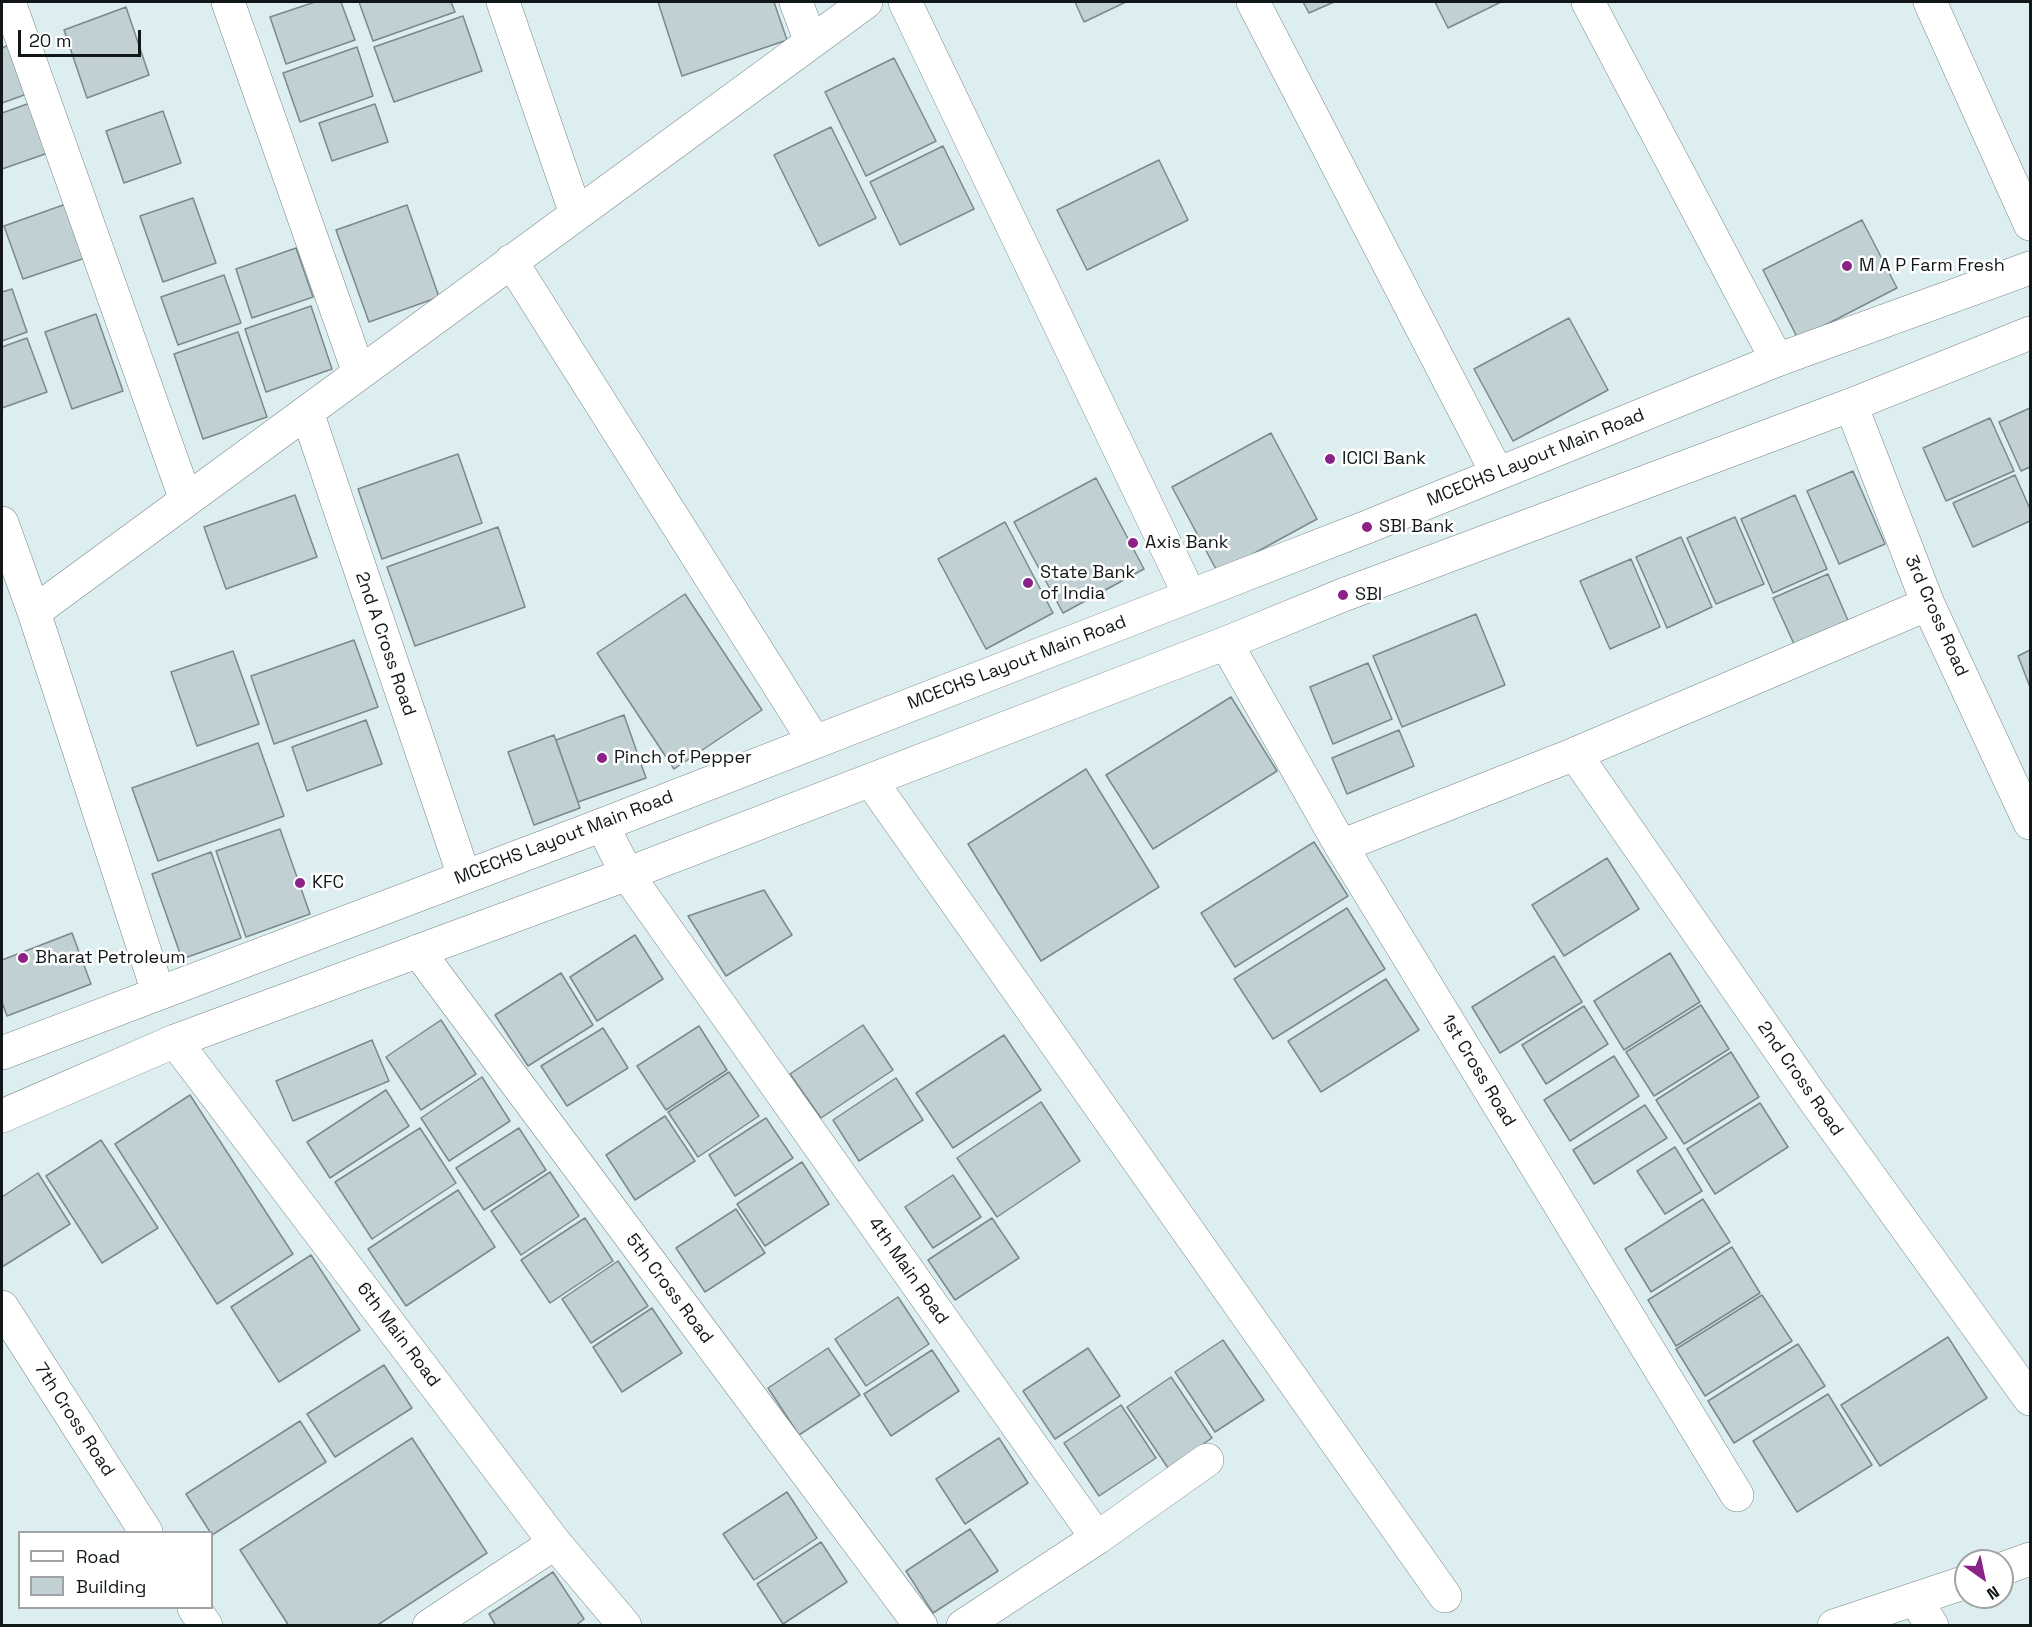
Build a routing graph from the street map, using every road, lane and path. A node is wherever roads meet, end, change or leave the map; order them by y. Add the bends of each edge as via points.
1 (9, 2) edge
2 (228, 2) edge
3 (503, 2) edge
4 (796, 2) edge
5 (866, 2) edge
6 (905, 2) edge
7 (1253, 2) edge
8 (1588, 2) edge
9 (1930, 2) edge
10 (811, 42) junction
11 (576, 214) junction
12 (2031, 224) edge
13 (512, 261) junction
14 (2031, 268) edge
15 (2031, 333) edge
16 (1778, 360) junction
17 (359, 373) junction
18 (1851, 405) junction
19 (307, 412) junction
20 (1497, 473) junction
21 (186, 500) junction
22 (2, 523) edge
23 (1190, 596) junction
24 (1929, 604) junction
25 (34, 612) junction
26 (1227, 643) junction
27 (814, 741) junction
28 (1575, 754) junction
29 (871, 781) junction
30 (2031, 823) edge
31 (602, 825) junction
32 (1341, 846) junction
33 (627, 874) junction
34 (464, 876) junction
35 (418, 951) junction
36 (158, 992) junction
37 (176, 1041) junction
38 (2, 1053) edge
39 (2, 1116) edge
40 (2, 1307) edge
41 (2031, 1400) edge
42 (1207, 1460) dead end
43 (1737, 1495) dead end
44 (145, 1531) edge
45 (1097, 1538) junction
46 (555, 1544) junction
47 (2031, 1559) edge
48 (2014, 1565) edge
49 (1954, 1591) edge
50 (1445, 1596) dead end
51 (195, 1609) edge
52 (1924, 1613) edge
53 (206, 1626) edge
54 (429, 1626) edge
55 (625, 1626) edge
56 (921, 1626) edge
57 (963, 1626) edge
58 (1834, 1626) edge

1 - 21 street
2 - 17 street
3 - 11 street
4 - 10 street
5 - 10 street
6 - 23 street
7 - 20 street
8 - 16 street
9 - 12 street
10 - 11 street
11 - 13 street
13 - 17 street
13 - 27 street
14 - 16 street, MCECHS Layout Main Road
15 - 18 street
16 - 20 street, MCECHS Layout Main Road
17 - 19 street
18 - 24 street, 3rd Cross Road
18 - 26 street via 1353,591
19 - 21 street
19 - 34 street, 2nd A Cross Road
20 - 23 street, MCECHS Layout Main Road
21 - 25 street
22 - 25 street
23 - 27 street, MCECHS Layout Main Road
24 - 28 street
24 - 30 street, 3rd Cross Road
25 - 36 street
26 - 29 street
26 - 32 street, 1st Cross Road
27 - 31 street, MCECHS Layout Main Road
28 - 32 street
28 - 41 street, 2nd Cross Road via 1811,1095
29 - 33 street
29 - 50 street
31 - 33 street, 4th Main Road
31 - 34 street, MCECHS Layout Main Road
32 - 43 street, 1st Cross Road
33 - 35 street
33 - 45 street, 4th Main Road
34 - 36 street, MCECHS Layout Main Road
35 - 37 street
35 - 56 street, 5th Cross Road
36 - 38 street, MCECHS Layout Main Road
37 - 39 street
37 - 46 street, 6th Main Road
40 - 44 street, 7th Cross Road
42 - 45 street
45 - 57 street
46 - 54 street
46 - 55 street, 6th Main Road
47 - 48 street
49 - 52 street
51 - 53 street
52 - 58 street

